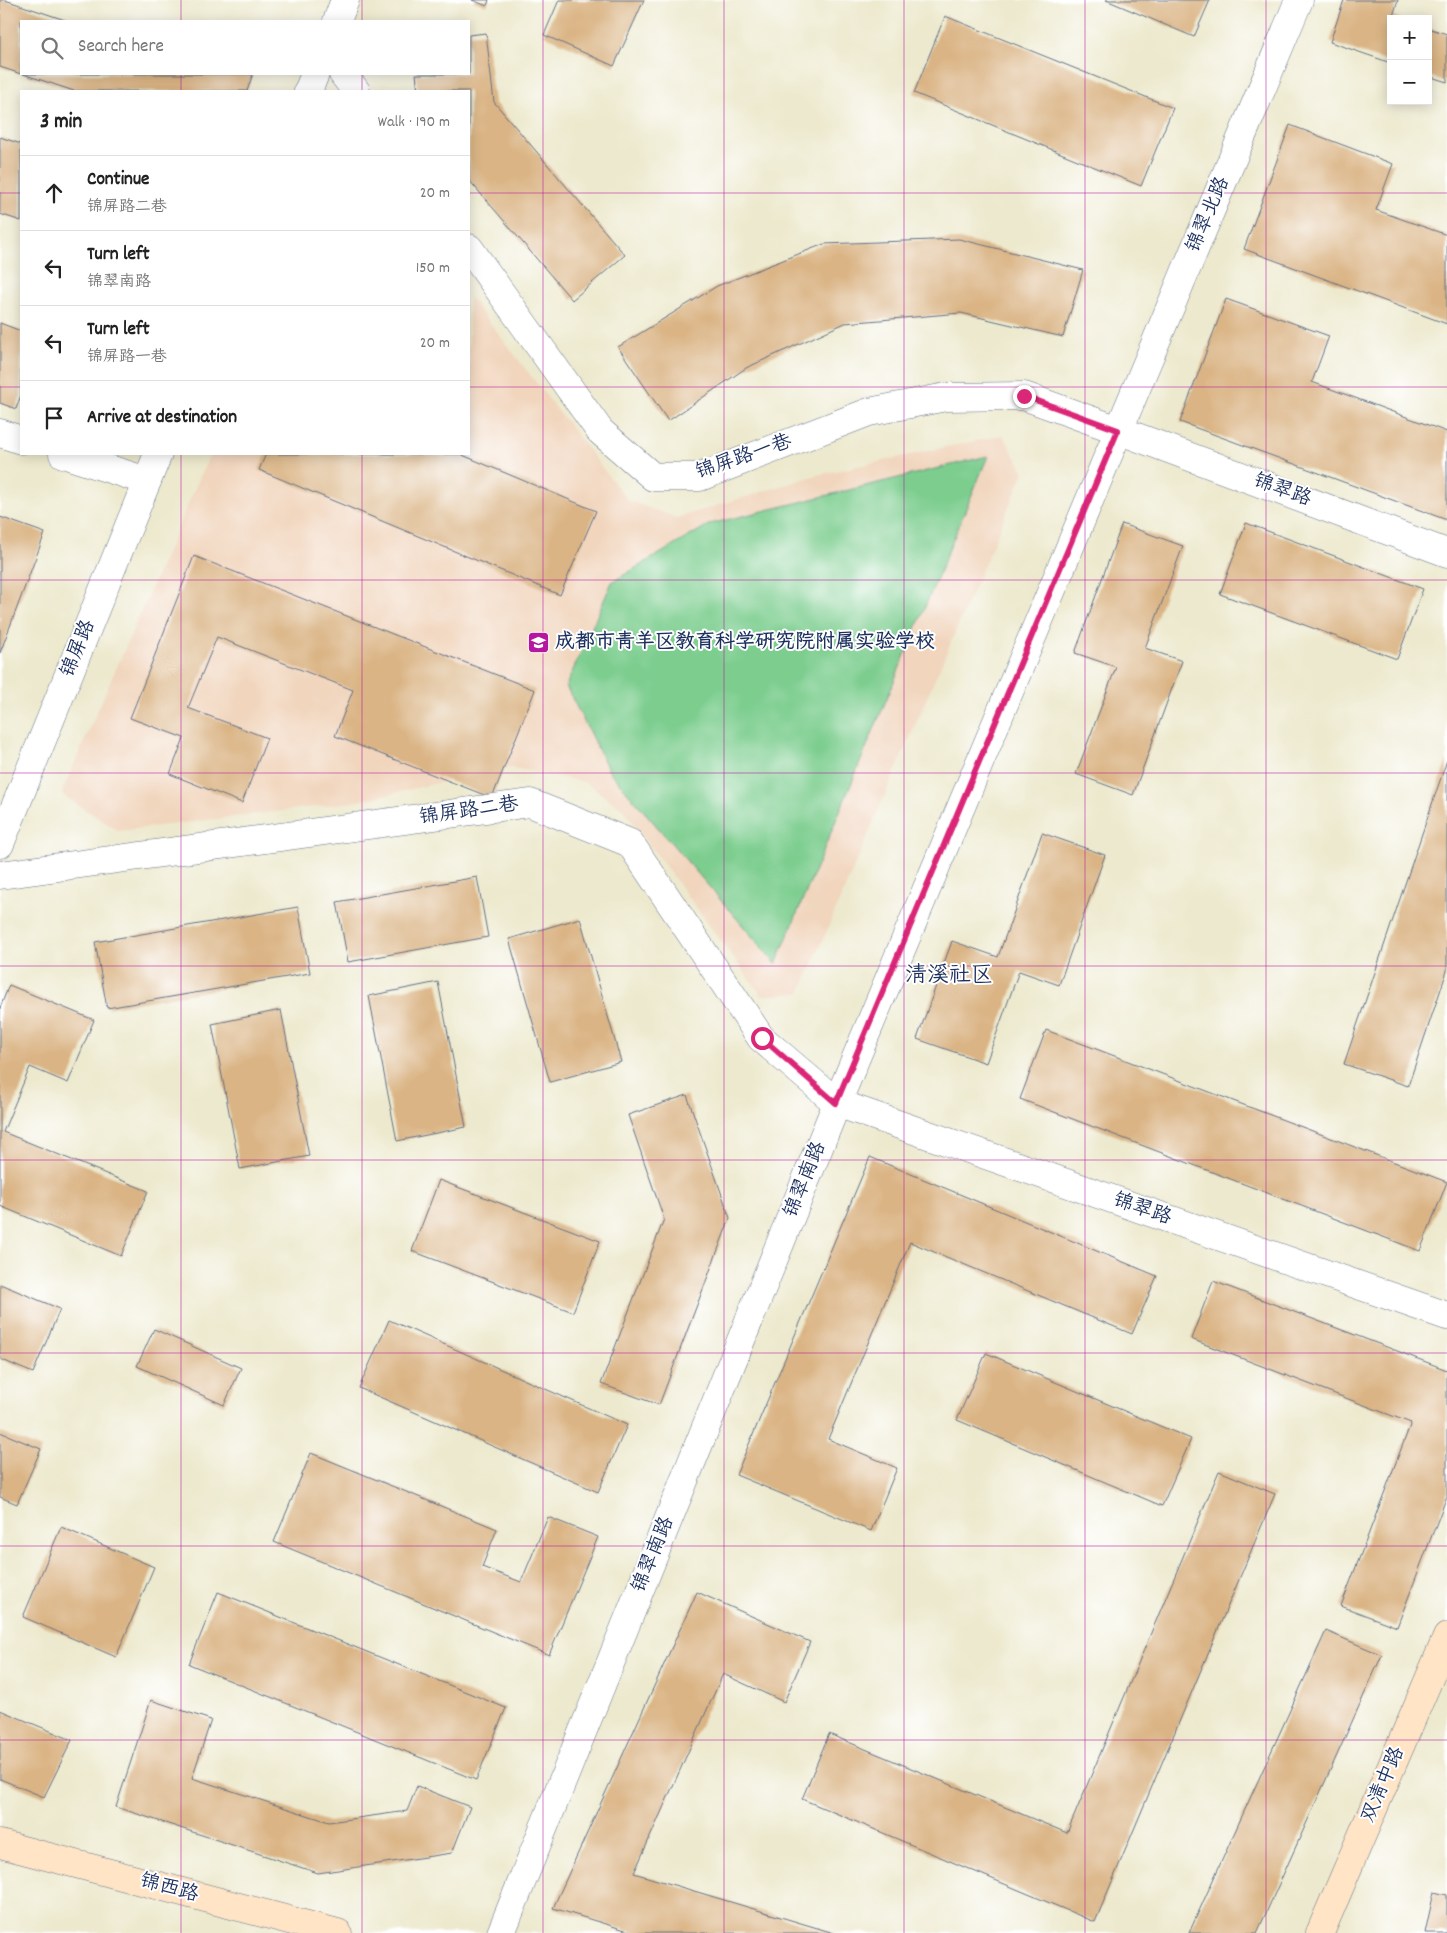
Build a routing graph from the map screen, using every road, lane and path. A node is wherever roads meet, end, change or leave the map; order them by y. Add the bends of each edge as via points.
1 (345, 0) edge
2 (1299, 0) edge
3 (337, 20) edge
4 (315, 75) edge
5 (344, 75) edge
6 (308, 90) edge
7 (355, 90) edge
8 (470, 249) edge
9 (1118, 430) junction
10 (0, 433) edge
11 (20, 440) edge
12 (67, 455) edge
13 (158, 455) edge
14 (147, 481) junction
15 (1447, 553) edge
16 (0, 844) edge
17 (0, 875) edge
18 (836, 1103) junction
19 (1447, 1316) edge
20 (1447, 1637) edge
21 (0, 1844) edge
22 (338, 1933) edge
23 (502, 1933) edge
24 (1320, 1933) edge

1 - 3 street
2 - 9 street, 锦翠北路
4 - 6 street
5 - 7 street
8 - 9 street, 锦屏路一巷 via 600,431 653,477 700,477 869,412 946,397 1024,396
9 - 15 street, 锦翠路
9 - 18 street, 锦翠南路
10 - 11 street
12 - 14 street
13 - 14 street, 锦屏路
14 - 16 street, 锦屏路
17 - 18 street, 锦屏路二巷 via 530,803 630,843 762,1038
18 - 19 street, 锦翠路
18 - 23 street, 锦翠南路
20 - 24 street, 双清中路
21 - 22 street, 锦西路

